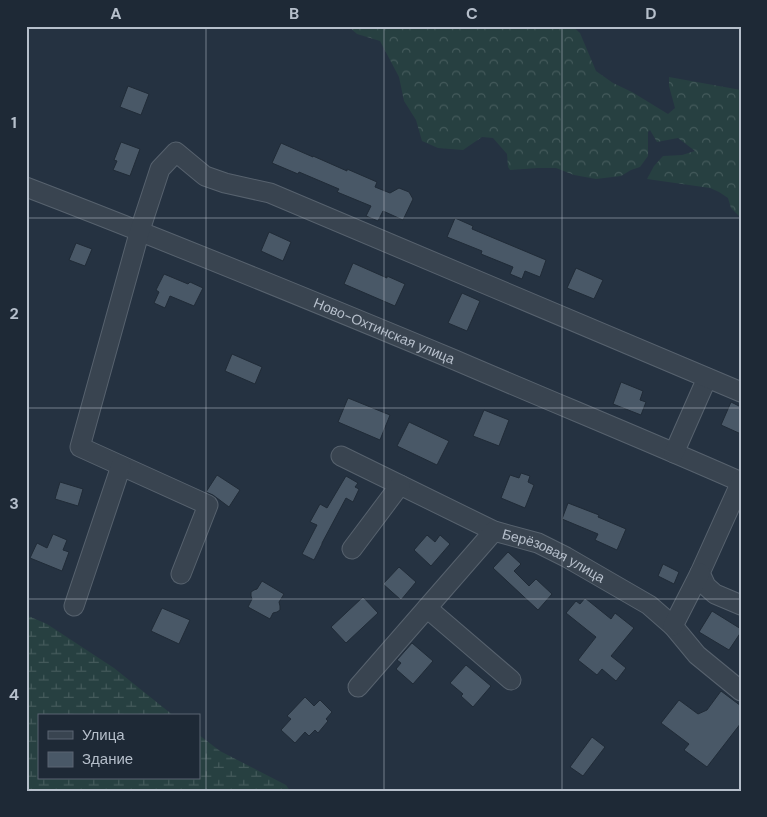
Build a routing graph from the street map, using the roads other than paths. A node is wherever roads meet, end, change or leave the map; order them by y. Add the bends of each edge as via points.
1 (26, 187) edge
2 (140, 230) junction
3 (707, 378) junction
4 (741, 392) edge
5 (674, 452) junction
6 (341, 456) dead end
7 (121, 466) junction
8 (741, 482) edge
9 (400, 485) junction
10 (494, 531) junction
11 (352, 548) dead end
12 (700, 573) junction
13 (181, 574) dead end
14 (741, 605) edge
15 (74, 606) dead end
16 (426, 608) junction
17 (673, 626) junction
18 (511, 680) dead end
19 (358, 686) dead end
20 (741, 691) edge

1 - 2 street, Ново-Охтинская улица
2 - 3 street via 160,169 176,152 204,176 270,193
2 - 5 street, Ново-Охтинская улица
2 - 7 street via 80,447
3 - 4 street
3 - 5 street
5 - 8 street, Ново-Охтинская улица
6 - 9 street, Берёзовая улица
7 - 13 street via 208,505
7 - 15 street
8 - 12 street
9 - 10 street, Берёзовая улица
9 - 11 street
10 - 16 street
10 - 17 street, Берёзовая улица via 538,543 566,557 649,605
12 - 14 street via 706,586 715,594
12 - 17 street
16 - 18 street
16 - 19 street
17 - 20 street, Берёзовая улица via 697,655

